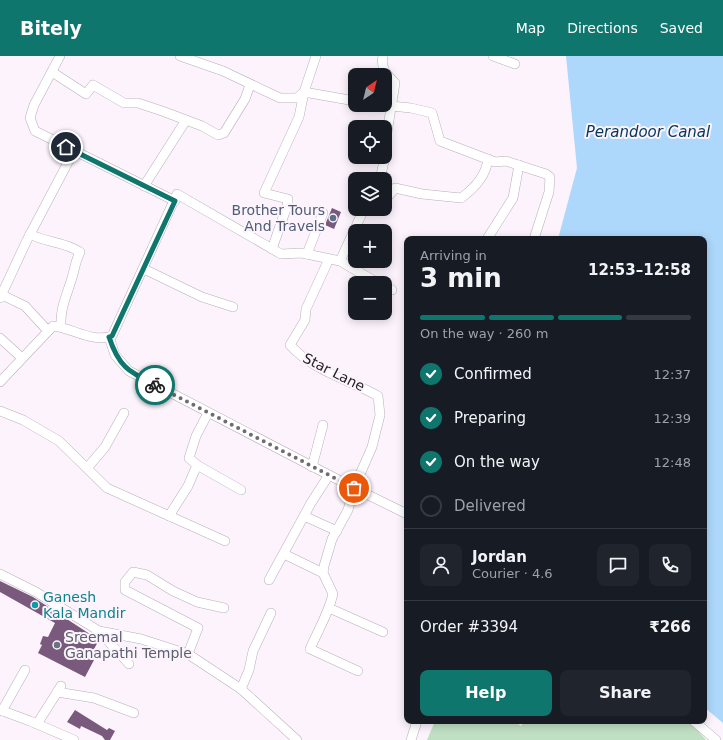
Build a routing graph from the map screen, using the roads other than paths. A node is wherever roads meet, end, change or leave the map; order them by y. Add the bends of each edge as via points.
1 (60, 56) edge
2 (180, 56) edge
3 (316, 56) edge
4 (383, 56) edge
5 (493, 56) edge
6 (207, 60) edge
7 (515, 64) dead end
8 (384, 68) edge
9 (52, 72) junction
10 (392, 80) edge
11 (250, 85) junction
12 (392, 90) edge
13 (304, 92) junction
14 (348, 100) edge
15 (392, 106) edge
16 (186, 120) junction
17 (74, 151) junction
18 (488, 159) junction
19 (519, 165) junction
20 (144, 186) junction
21 (392, 192) edge
22 (175, 201) junction
23 (323, 213) dead end
24 (361, 216) edge
25 (30, 234) junction
26 (489, 236) edge
27 (535, 236) edge
28 (272, 249) junction
29 (307, 254) junction
30 (329, 259) junction
31 (340, 262) junction
32 (144, 269) junction
33 (365, 276) edge
34 (1, 297) edge
35 (233, 307) dead end
36 (62, 327) junction
37 (48, 330) junction
38 (109, 337) junction
39 (0, 338) edge
40 (22, 358) junction
41 (0, 382) edge
42 (0, 411) edge
43 (208, 412) junction
44 (124, 413) dead end
45 (324, 425) dead end
46 (197, 465) junction
47 (88, 467) junction
48 (312, 467) junction
49 (329, 475) junction
50 (354, 488) junction
51 (241, 490) dead end
52 (404, 513) edge
53 (169, 516) junction
54 (304, 516) junction
55 (337, 531) junction
56 (225, 541) dead end
57 (284, 554) junction
58 (323, 573) junction
59 (0, 574) edge
60 (269, 580) dead end
61 (224, 608) dead end
62 (329, 608) junction
63 (271, 613) dead end
64 (99, 631) junction
65 (383, 632) dead end
66 (188, 654) junction
67 (129, 664) dead end
68 (25, 670) dead end
69 (358, 671) dead end
70 (241, 689) junction
71 (1, 711) edge
72 (134, 713) dead end
73 (37, 724) junction
74 (416, 724) edge
75 (697, 724) edge
76 (69, 739) edge
77 (297, 740) edge
78 (411, 740) edge
79 (716, 740) edge

1 - 9 street
2 - 6 street
3 - 13 street
4 - 8 street
5 - 7 street
6 - 11 street
9 - 16 street via 86,94 93,85 124,104 138,103
9 - 17 street via 34,105 30,118 35,131
10 - 12 street via 395,83
11 - 13 street via 280,98 297,98
11 - 16 street via 245,99 224,133 218,135
13 - 14 street
13 - 28 street via 299,118 264,193 288,199
15 - 18 street via 432,113 440,141
16 - 20 street
17 - 20 street
17 - 25 street
18 - 19 street
18 - 21 street via 487,168 474,189 461,198 395,188
19 - 26 street via 513,198
19 - 27 street via 550,177 549,192
20 - 22 street
22 - 28 street via 177,194
22 - 32 street
23 - 29 street
24 - 31 street
25 - 34 street
25 - 36 street via 40,240 72,246 80,252 60,315
28 - 29 street via 282,254
29 - 30 street
30 - 31 street
30 - 50 street, Star Lane via 306,309 305,320 290,346 299,356 323,370 378,396 380,415 372,447
31 - 33 street
32 - 35 street via 202,297
32 - 38 street via 112,336
34 - 37 street via 25,306
36 - 37 street via 53,326
36 - 38 street via 102,340
37 - 40 street
38 - 43 street via 115,355 129,371
39 - 40 street
40 - 41 street
42 - 47 street via 23,420 59,441
43 - 46 street via 189,458
43 - 48 street
44 - 47 street via 104,447
45 - 48 street
46 - 51 street
46 - 53 street via 188,486
47 - 53 street via 107,488
48 - 49 street
49 - 50 street
49 - 54 street
50 - 52 street
50 - 55 street via 348,510
53 - 56 street
54 - 55 street
54 - 57 street
55 - 58 street via 332,539
57 - 58 street
57 - 60 street
58 - 62 street via 333,594
59 - 64 street via 36,592
61 - 66 street via 197,602 147,575 133,572 125,582 126,590 198,628
62 - 65 street
62 - 69 street via 310,649
63 - 70 street via 253,651
64 - 66 street via 142,639
64 - 67 street
66 - 70 street
68 - 71 street
70 - 77 street
71 - 73 street
72 - 73 street via 94,698 59,689
73 - 76 street
74 - 78 street
75 - 79 street

